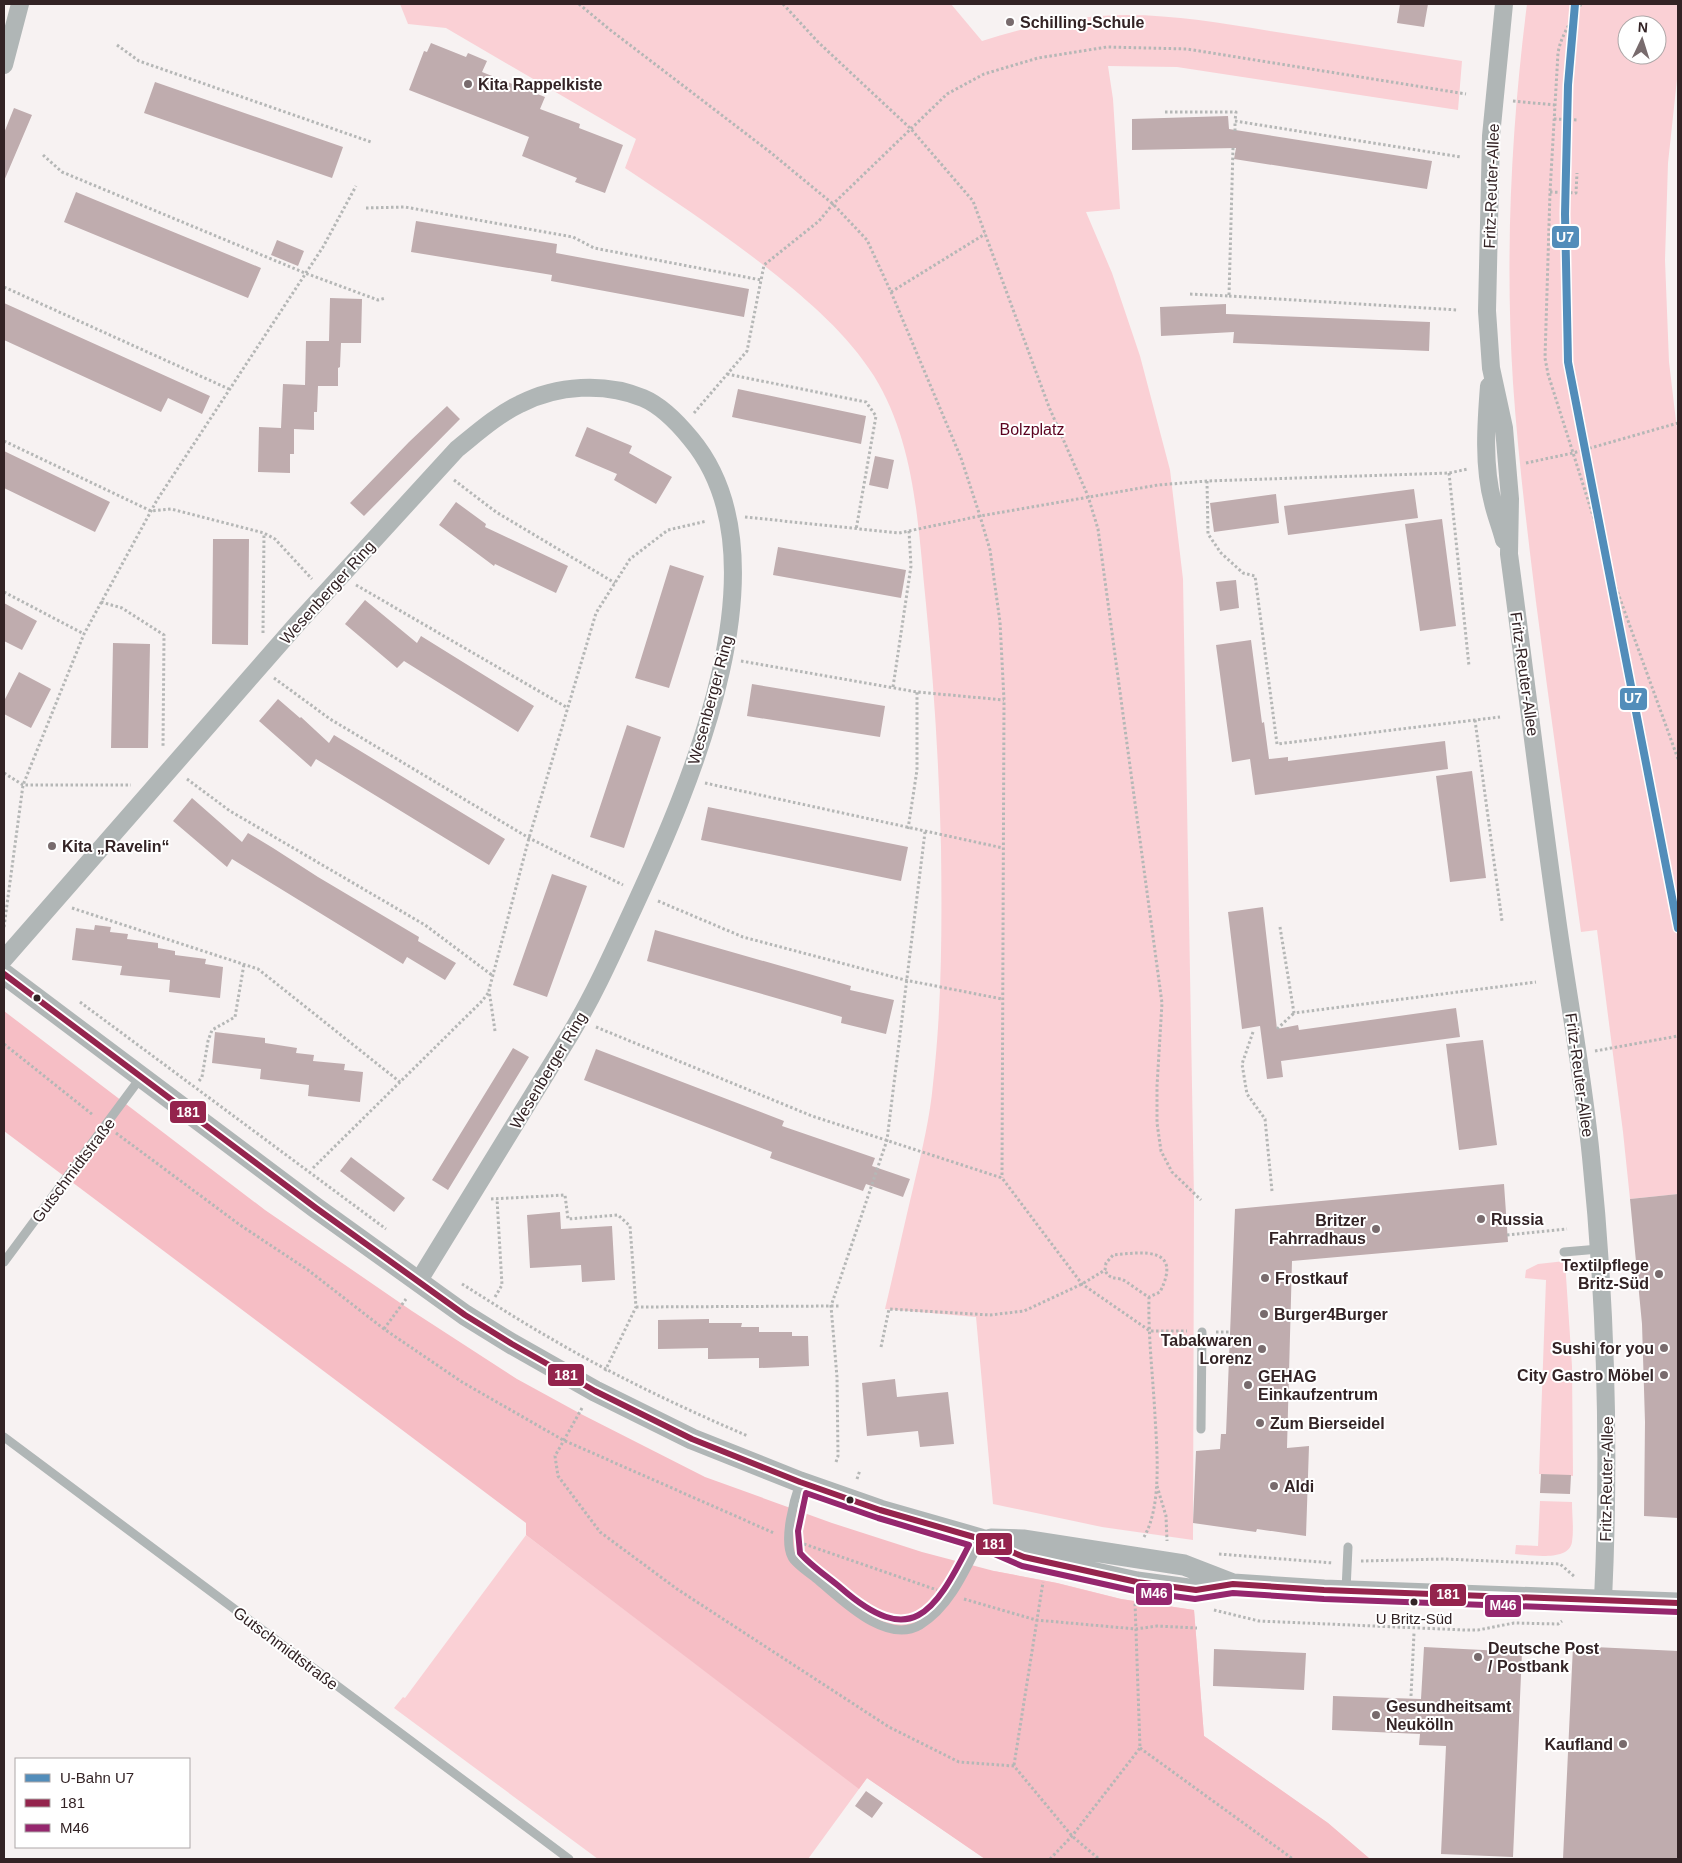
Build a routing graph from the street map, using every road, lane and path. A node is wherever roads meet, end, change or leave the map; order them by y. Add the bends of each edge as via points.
1 (20, 4) edge
2 (579, 4) edge
3 (783, 4) edge
4 (1504, 4) edge
5 (1581, 4) edge
6 (117, 45) dead end
7 (4, 65) edge
8 (1466, 94) dead end
9 (1513, 101) dead end
10 (1555, 104) junction
11 (1165, 112) dead end
12 (1554, 119) junction
13 (1577, 120) dead end
14 (1235, 121) junction
15 (910, 130) junction
16 (1235, 131) dead end
17 (371, 142) dead end
18 (1233, 148) dead end
19 (43, 155) dead end
20 (1461, 157) dead end
21 (1577, 173) dead end
22 (356, 186) dead end
23 (1550, 192) junction
24 (833, 204) junction
25 (366, 208) dead end
26 (985, 234) junction
27 (305, 273) junction
28 (761, 280) junction
29 (4, 287) edge
30 (891, 292) junction
31 (1190, 294) dead end
32 (1229, 296) junction
33 (386, 298) dead end
34 (1458, 310) dead end
35 (727, 374) junction
36 (229, 389) junction
37 (1678, 423) edge
38 (682, 428) junction
39 (4, 440) edge
40 (1573, 453) junction
41 (1518, 464) dead end
42 (440, 469) junction
43 (1469, 469) dead end
44 (1449, 473) junction
45 (1207, 481) junction
46 (1088, 496) junction
47 (151, 511) junction
48 (980, 516) junction
49 (727, 517) junction
50 (856, 530) junction
51 (909, 531) junction
52 (264, 533) junction
53 (341, 576) junction
54 (615, 584) junction
55 (4, 592) edge
56 (326, 593) junction
57 (101, 602) junction
58 (84, 634) junction
59 (275, 649) junction
60 (724, 657) junction
61 (1469, 666) dead end
62 (260, 667) junction
63 (893, 687) junction
64 (917, 692) junction
65 (1004, 700) junction
66 (568, 708) junction
67 (1500, 717) dead end
68 (1475, 720) junction
69 (1678, 759) edge
70 (172, 767) junction
71 (4, 772) edge
72 (688, 780) junction
73 (23, 785) junction
74 (148, 794) junction
75 (908, 829) junction
76 (925, 832) junction
77 (529, 838) junction
78 (1002, 848) junction
79 (640, 894) junction
80 (54, 902) junction
81 (1502, 921) dead end
82 (4, 926) edge
83 (1280, 926) dead end
84 (4, 959) edge
85 (244, 964) junction
86 (4, 974) edge
87 (493, 976) junction
88 (908, 981) junction
89 (1536, 982) dead end
90 (490, 990) junction
91 (74, 997) dead end
92 (1002, 999) junction
93 (1294, 1013) junction
94 (579, 1020) junction
95 (1277, 1029) dead end
96 (495, 1031) dead end
97 (1253, 1032) dead end
98 (1678, 1036) edge
99 (4, 1044) edge
100 (1578, 1054) junction
101 (141, 1077) junction
102 (199, 1082) dead end
103 (400, 1082) junction
104 (106, 1125) junction
105 (886, 1140) junction
106 (313, 1168) dead end
107 (1002, 1178) junction
108 (1272, 1191) dead end
109 (497, 1199) junction
110 (1202, 1200) dead end
111 (468, 1201) junction
112 (1567, 1229) dead end
113 (393, 1235) dead end
114 (1507, 1235) dead end
115 (1599, 1249) junction
116 (1564, 1252) dead end
117 (4, 1262) edge
118 (430, 1263) junction
119 (1105, 1270) junction
120 (418, 1282) junction
121 (1082, 1284) junction
122 (495, 1297) dead end
123 (1149, 1297) junction
124 (831, 1306) junction
125 (840, 1306) dead end
126 (636, 1307) junction
127 (384, 1329) junction
128 (1150, 1331) junction
129 (1202, 1332) joint
130 (880, 1347) dead end
131 (606, 1369) junction
132 (595, 1391) junction
133 (1201, 1429) dead end
134 (4, 1437) edge
135 (757, 1439) dead end
136 (563, 1440) junction
137 (836, 1462) dead end
138 (860, 1470) dead end
139 (800, 1482) junction
140 (856, 1482) dead end
141 (1157, 1485) junction
142 (788, 1538) junction
143 (981, 1539) junction
144 (1167, 1541) dead end
145 (1143, 1542) dead end
146 (1348, 1548) dead end
147 (1293, 1560) dead end
148 (1347, 1562) junction
149 (1044, 1576) dead end
150 (1346, 1590) junction
151 (951, 1595) junction
152 (1135, 1595) dead end
153 (1602, 1600) junction
154 (1678, 1603) edge
155 (1210, 1610) dead end
156 (1568, 1618) dead end
157 (1036, 1620) junction
158 (1197, 1628) dead end
159 (1136, 1629) junction
160 (1414, 1634) dead end
161 (1411, 1696) dead end
162 (1140, 1748) junction
163 (1014, 1766) junction
164 (1072, 1836) junction
165 (569, 1859) edge
166 (1050, 1859) edge
167 (1099, 1859) edge
168 (1293, 1859) edge

1 - 7 street
2 - 24 path
3 - 15 path
4 - 100 street, Fritz-Reuter-Allee via 1490,163 1488,467 1492,502 1509,554
5 - 10 path via 1560,43
6 - 17 path via 139,61
8 - 15 path via 1187,49 1107,47 1038,58 984,74 947,94
9 - 10 path
10 - 12 path
11 - 14 path via 1236,112
12 - 13 path
12 - 23 path
14 - 16 path
14 - 20 path
15 - 24 path
15 - 26 path via 972,201
18 - 32 path
19 - 27 path via 62,172
21 - 23 path via 1576,193
22 - 27 path
23 - 40 path via 1545,358
24 - 28 path via 819,221 764,265
24 - 30 path via 867,240
25 - 28 path via 405,207 564,236 594,248
26 - 30 path
26 - 46 path via 1049,407
27 - 33 path via 378,300
27 - 36 path
28 - 35 path via 747,351
29 - 36 path
30 - 48 path via 961,458
31 - 32 path
32 - 34 path
35 - 38 path
35 - 50 path via 866,402 876,416
36 - 47 path
37 - 40 path
38 - 42 street, Wesenberger Ring via 650,401 630,393 578,388 520,403 457,449
38 - 49 street, Wesenberger Ring via 708,463
39 - 47 path
40 - 41 path
40 - 69 path via 1614,582
42 - 53 street, Wesenberger Ring
42 - 54 path via 496,512
43 - 44 path
44 - 45 path
44 - 61 path
45 - 46 path
45 - 68 path via 1208,534 1220,553 1243,573 1255,576 1277,744
46 - 48 path
46 - 110 path via 1098,528 1162,1003 1157,1123 1162,1151 1172,1172
47 - 52 path via 171,509
47 - 57 path
48 - 51 path
48 - 65 path via 990,550 1000,622
49 - 50 path
49 - 54 path via 668,530 630,559
49 - 60 street, Wesenberger Ring via 732,546 733,595
50 - 51 path
51 - 63 path via 911,566
52 - 56 path via 276,539
52 - 59 path via 263,639
53 - 56 street, Wesenberger Ring
53 - 66 path
54 - 66 path via 596,613
55 - 58 path
56 - 59 street, Wesenberger Ring
57 - 58 path
57 - 70 path via 122,608 164,635 163,754
58 - 73 path
59 - 62 street, Wesenberger Ring
60 - 63 path
60 - 72 street, Wesenberger Ring
62 - 70 street, Wesenberger Ring
62 - 77 path via 330,719
63 - 64 path
64 - 65 path
64 - 75 path via 917,770
65 - 78 path
66 - 77 path
67 - 68 path
68 - 81 path
70 - 74 street, Wesenberger Ring
70 - 87 path via 230,811 425,925
71 - 73 path
72 - 75 path
72 - 79 street, Wesenberger Ring
73 - 74 path via 139,786
73 - 82 path
74 - 80 street, Wesenberger Ring
75 - 76 path
76 - 78 path
76 - 88 path
77 - 79 path
77 - 87 path
78 - 92 path
79 - 88 path via 743,937
79 - 94 street, Wesenberger Ring
80 - 84 street, Wesenberger Ring
80 - 85 path
83 - 93 path
85 - 102 path via 235,1017 212,1030
85 - 103 path via 258,969
86 - 101 street
87 - 90 path
88 - 92 path
88 - 105 path
89 - 93 path
90 - 96 path
90 - 103 path
91 - 113 path
92 - 107 path
93 - 95 path
94 - 105 path via 812,1116
94 - 111 street, Wesenberger Ring
97 - 108 path via 1242,1064 1247,1094 1266,1119
98 - 100 path
99 - 104 path
100 - 115 street, Fritz-Reuter-Allee
101 - 104 lane, Gutschmidtstraße
101 - 120 street
103 - 106 path
104 - 117 lane, Gutschmidtstraße
104 - 127 path via 240,1225 308,1270
105 - 107 path
105 - 124 path
107 - 121 path
109 - 111 path
109 - 122 path via 502,1284
109 - 126 path via 565,1195 568,1219 618,1215 630,1226
111 - 118 street, Wesenberger Ring
112 - 114 path
115 - 116 lane
115 - 153 street, Fritz-Reuter-Allee via 1607,1423
118 - 120 street, Wesenberger Ring
118 - 131 path via 549,1338
119 - 121 path
119 - 123 path via 1115,1280 1122,1280
119 - 123 path via 1113,1255 1146,1252 1160,1257 1167,1270 1163,1285 1160,1292
120 - 127 path
120 - 132 street via 512,1344
121 - 128 path
121 - 130 path via 1024,1311 990,1315 889,1309
123 - 128 path
124 - 125 path
124 - 126 path
124 - 137 path via 837,1377
126 - 131 path
127 - 136 path via 462,1382
128 - 129 path
128 - 141 path
129 - 133 lane
131 - 132 path
131 - 135 path
132 - 136 path
132 - 139 street via 692,1439
134 - 165 lane, Gutschmidtstraße
136 - 142 path
136 - 163 path via 555,1456 558,1476 600,1532 677,1588 889,1727 960,1762
138 - 140 path
139 - 142 lane via 792,1504
139 - 143 street via 880,1510
141 - 144 path via 1166,1516
141 - 145 path
142 - 151 path
142 - 151 lane via 792,1558 878,1626 900,1630 918,1626
143 - 150 street via 1024,1557 1137,1582 1196,1590 1233,1584
143 - 151 lane
146 - 148 lane
147 - 148 path
148 - 150 lane
148 - 153 path via 1424,1559 1560,1564
149 - 157 path
150 - 153 street
151 - 157 path
152 - 159 path
153 - 154 street
155 - 156 path via 1258,1622 1390,1629 1478,1630 1514,1623 1558,1624
157 - 159 path
157 - 163 path
158 - 159 path via 1157,1626
159 - 162 path
160 - 161 path
162 - 164 path
162 - 168 path
163 - 164 path
164 - 166 path
164 - 167 path

